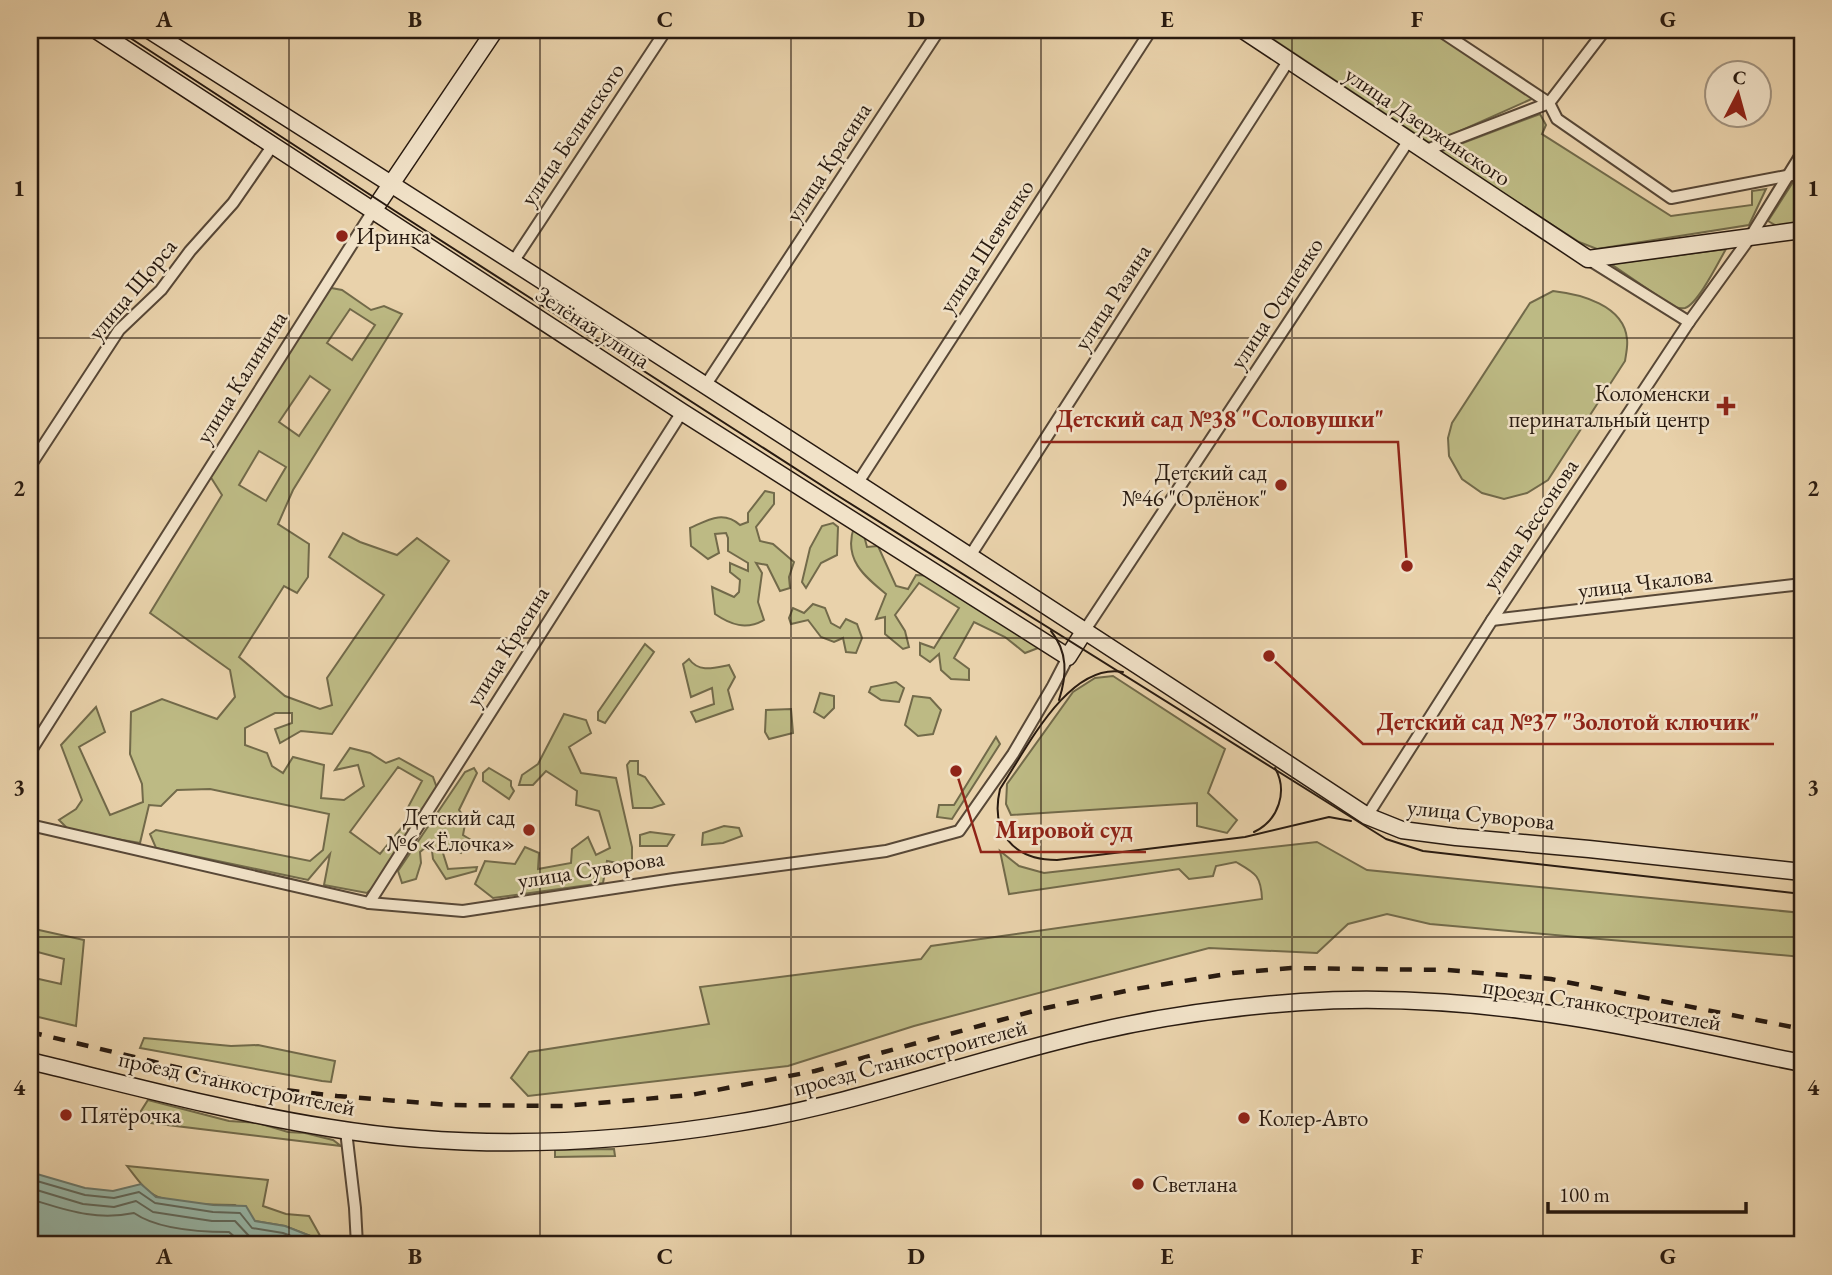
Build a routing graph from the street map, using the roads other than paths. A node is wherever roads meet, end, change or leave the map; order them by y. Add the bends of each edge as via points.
1 (35, 30) edge
2 (96, 30) edge
3 (149, 30) edge
4 (495, 30) edge
5 (666, 30) edge
6 (939, 30) edge
7 (1151, 30) edge
8 (1243, 30) edge
9 (1439, 30) edge
10 (1605, 30) edge
11 (30, 38) edge
12 (1289, 60) junction
13 (1549, 103) junction
14 (1409, 140) junction
15 (273, 145) junction
16 (1424, 151) junction
17 (1802, 153) edge
18 (1802, 173) edge
19 (1787, 175) junction
20 (392, 183) junction
21 (373, 211) junction
22 (1802, 230) edge
23 (1749, 239) junction
24 (1588, 259) junction
25 (513, 262) junction
26 (1689, 322) junction
27 (705, 386) junction
28 (682, 412) junction
29 (30, 466) edge
30 (857, 484) junction
31 (970, 556) junction
32 (1802, 584) edge
33 (1492, 620) junction
34 (1086, 630) junction
35 (1068, 657) junction
36 (30, 752) edge
37 (1367, 816) junction
38 (30, 825) edge
39 (1802, 872) edge
40 (369, 903) junction
41 (30, 1061) edge
42 (1802, 1063) edge
43 (346, 1130) junction
44 (357, 1245) edge

1 - 11 street
2 - 15 street, Зелёная улица
3 - 20 street, Зелёная улица
4 - 20 street, улица Калинина
5 - 25 street, улица Белинского
6 - 27 street, улица Красина
7 - 30 street, улица Шевченко
8 - 12 street, улица Дзержинского
9 - 13 street
10 - 13 street
12 - 14 street, улица Дзержинского
12 - 31 street, улица Разина
13 - 16 street
13 - 19 street via 1557,119 1671,198
14 - 16 street, улица Дзержинского
14 - 34 street, улица Осипенко
15 - 21 street, Зелёная улица
15 - 29 street, улица Щорса via 233,203 161,290 120,330
16 - 24 street, улица Дзержинского
17 - 19 street, улица Бессонова
18 - 19 street
19 - 23 street, улица Бессонова
20 - 21 street, улица Калинина
20 - 25 street, Зелёная улица
21 - 28 street, Зелёная улица
21 - 36 street, улица Калинина
22 - 23 street
23 - 24 street
23 - 26 street, улица Бессонова
24 - 26 street, улица Дзержинского
25 - 27 street, Зелёная улица
26 - 33 street, улица Бессонова
27 - 30 street, Зелёная улица
28 - 35 street, Зелёная улица
28 - 40 street, улица Красина
30 - 31 street, Зелёная улица
31 - 34 street, Зелёная улица
32 - 33 street, улица Чкалова
33 - 37 street, улица Бессонова
34 - 35 street
34 - 37 street, улица Суворова
35 - 40 street, улица Суворова via 1013,754 959,831 886,851 463,911
37 - 39 street, улица Суворова via 1402,830 1455,837
38 - 40 street, улица Суворова
41 - 43 street, проезд Станкостроителей via 279,1119
42 - 43 street, проезд Станкостроителей via 1573,1017 1435,1002 1337,1001 1166,1017 737,1123 550,1142 428,1139
43 - 44 street

